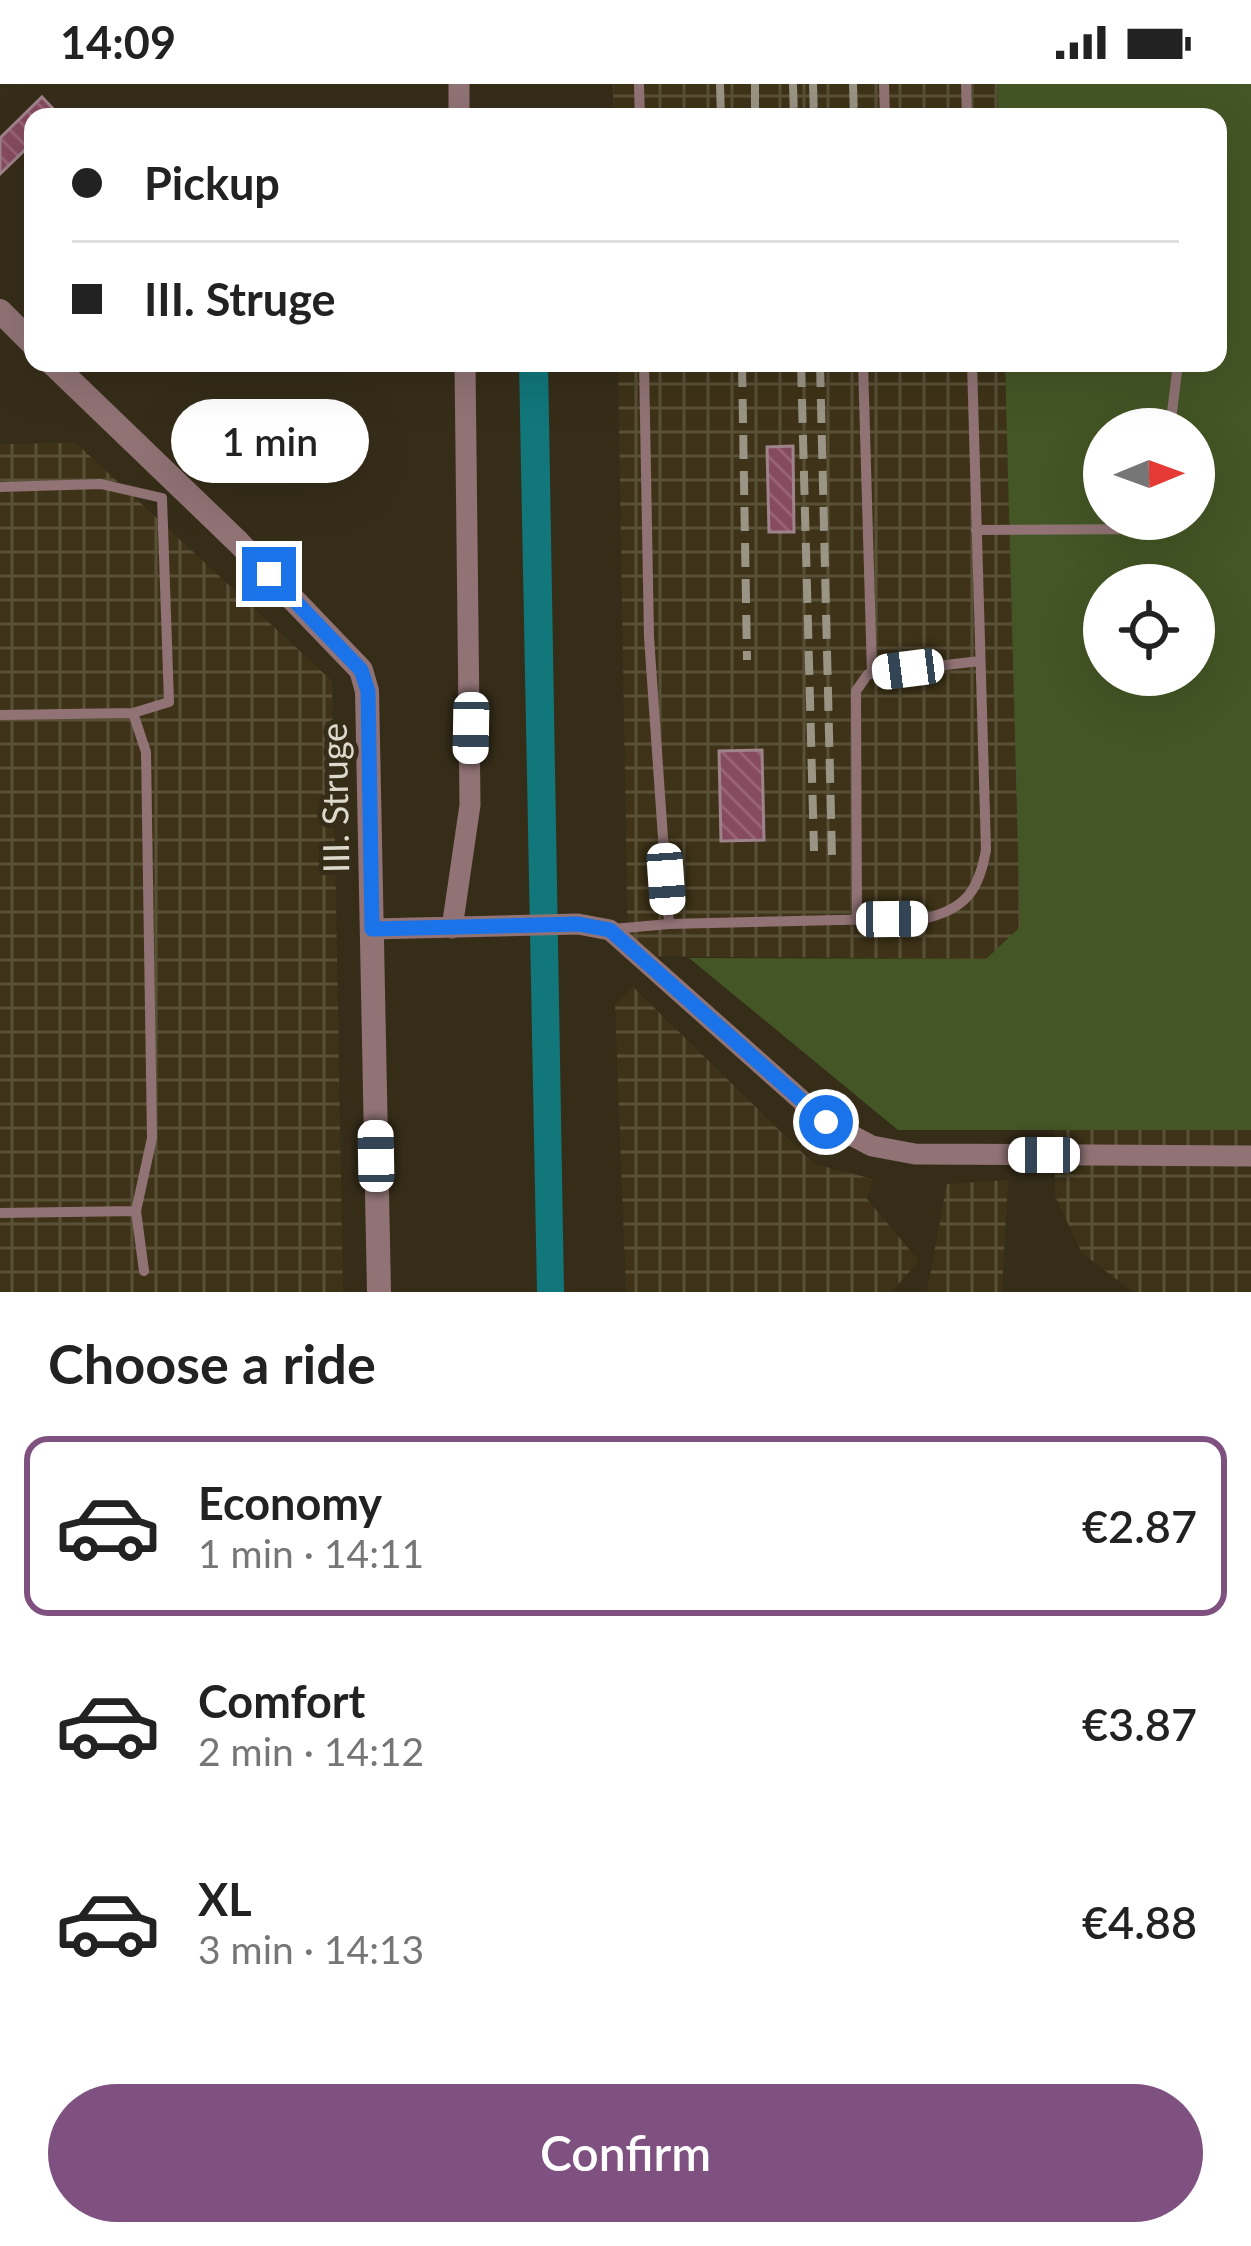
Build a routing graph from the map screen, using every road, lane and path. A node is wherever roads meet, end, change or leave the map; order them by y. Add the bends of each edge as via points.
1 (0, 311) edge
2 (24, 335) edge
3 (61, 372) edge
4 (465, 372) edge
5 (644, 372) edge
6 (863, 372) edge
7 (972, 372) edge
8 (1177, 372) edge
9 (1173, 408) edge
10 (0, 487) edge
11 (1083, 529) edge
12 (976, 530) junction
13 (980, 661) junction
14 (872, 674) junction
15 (133, 713) junction
16 (0, 715) edge
17 (857, 920) junction
18 (669, 923) junction
19 (452, 928) junction
20 (372, 929) junction
21 (610, 930) junction
22 (1251, 1156) edge
23 (136, 1211) junction
24 (0, 1213) edge
25 (144, 1270) dead end
26 (379, 1292) edge

1 - 2 street
3 - 20 street, III. Struge via 361,670 368,691
4 - 19 street via 470,805
5 - 18 lane via 649,637
6 - 14 lane
7 - 12 lane
8 - 9 lane
10 - 15 lane via 101,484 162,498 169,702
11 - 12 lane
12 - 13 lane
13 - 14 lane
13 - 17 lane via 981,879 951,912
14 - 17 lane via 856,691
15 - 16 lane
15 - 23 lane via 146,752 152,1138
17 - 18 lane
18 - 21 lane
19 - 20 street
19 - 21 street
20 - 26 street, III. Struge
21 - 22 street via 826,1122 872,1146 915,1154
23 - 24 lane
23 - 25 lane

